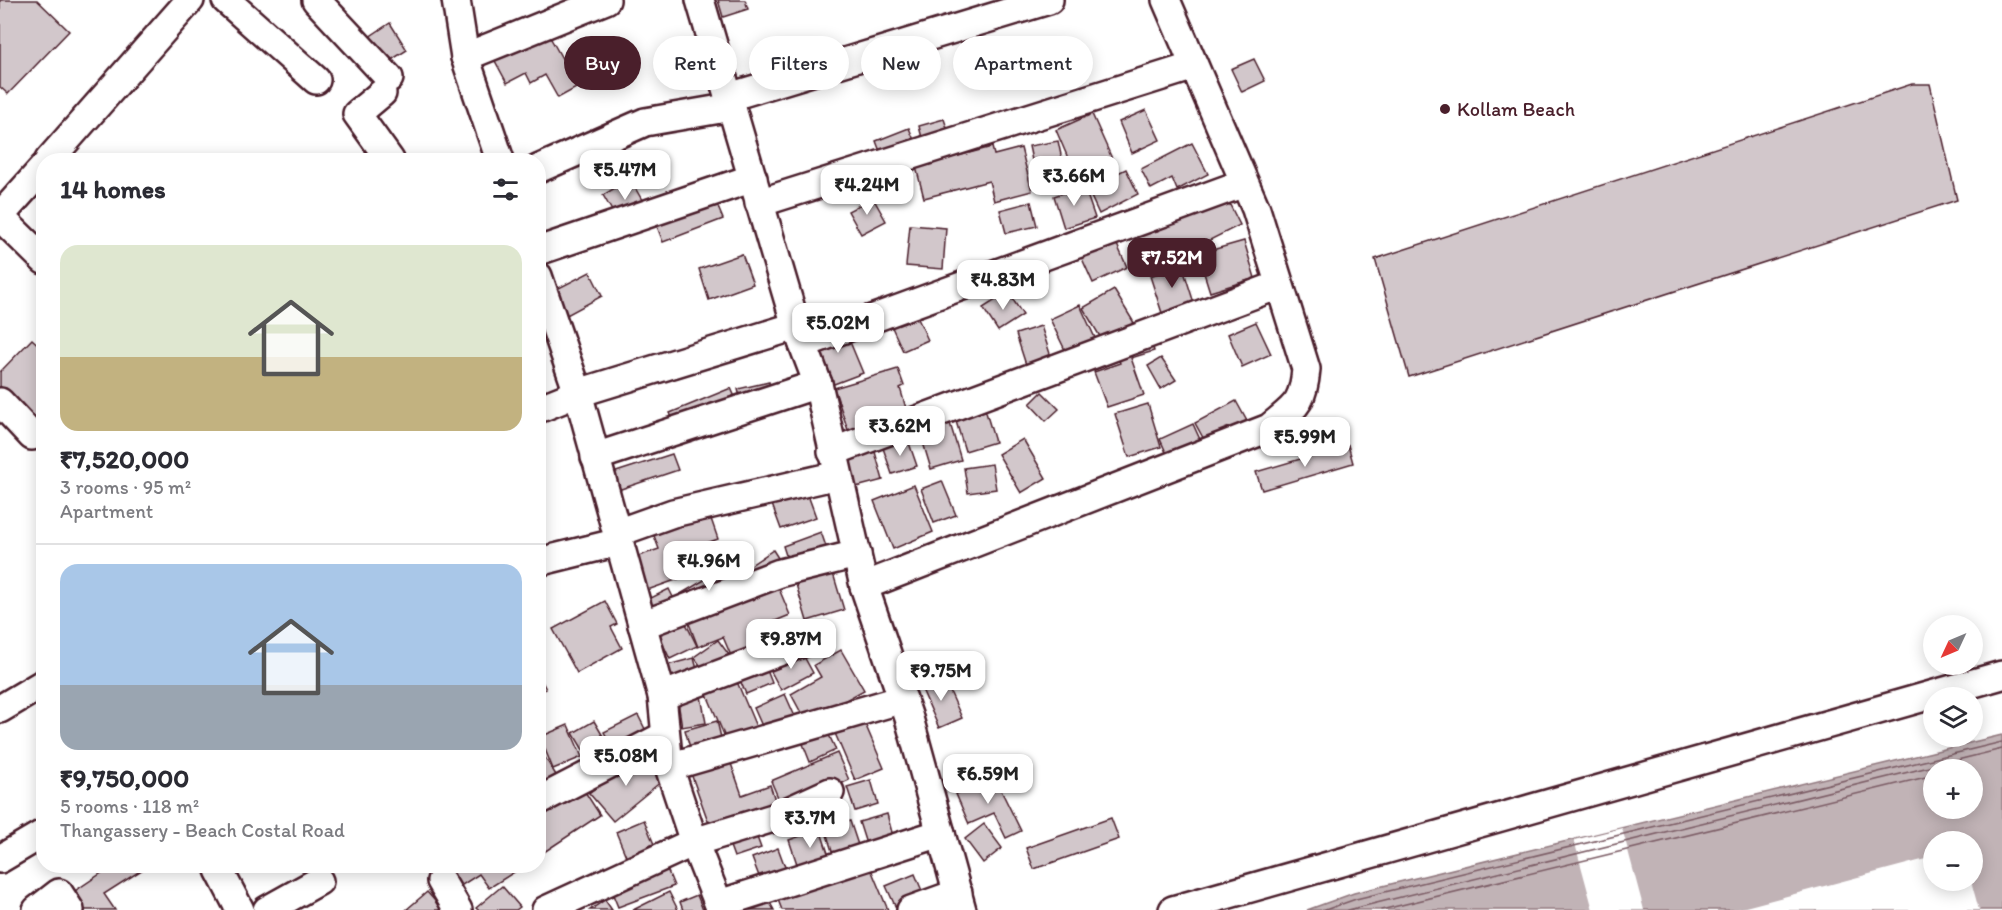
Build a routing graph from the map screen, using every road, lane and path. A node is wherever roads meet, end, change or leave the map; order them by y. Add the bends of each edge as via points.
1 (189, 0) edge
2 (226, 0) edge
3 (316, 0) edge
4 (456, 0) edge
5 (606, 0) edge
6 (700, 0) edge
7 (1049, 0) edge
8 (1166, 0) edge
9 (465, 57) junction
10 (1194, 66) junction
11 (316, 80) dead end
12 (731, 102) junction
13 (55, 153) edge
14 (385, 153) edge
15 (498, 153) edge
16 (546, 165) edge
17 (36, 176) edge
18 (1244, 183) junction
19 (756, 190) junction
20 (0, 217) edge
21 (546, 249) edge
22 (36, 252) edge
23 (1279, 285) junction
24 (546, 299) edge
25 (799, 335) junction
26 (818, 384) junction
27 (578, 393) junction
28 (0, 402) edge
29 (546, 406) edge
30 (32, 436) dead end
31 (595, 457) junction
32 (835, 464) junction
33 (618, 538) junction
34 (857, 554) junction
35 (546, 560) edge
36 (864, 586) junction
37 (642, 625) junction
38 (805, 642) dead end
39 (2002, 675) edge
40 (36, 688) edge
41 (662, 696) junction
42 (903, 699) junction
43 (0, 709) edge
44 (664, 736) junction
45 (669, 768) junction
46 (830, 792) dead end
47 (546, 797) edge
48 (941, 833) junction
49 (36, 838) edge
50 (694, 842) junction
51 (0, 859) edge
52 (221, 873) edge
53 (319, 881) dead end
54 (441, 881) dead end
55 (960, 901) edge
56 (720, 907) edge
57 (37, 910) edge
58 (70, 910) edge
59 (240, 910) edge
60 (267, 910) edge
61 (458, 910) edge
62 (546, 910) edge
63 (910, 910) edge
64 (1173, 910) edge

1 - 13 street
2 - 11 street
3 - 14 street via 386,85 357,114
4 - 9 street
5 - 9 street
6 - 12 street
7 - 12 street
8 - 10 street
9 - 15 street
10 - 18 street
10 - 19 street
12 - 16 street via 645,122
12 - 19 street
17 - 20 street
18 - 23 street
18 - 25 street
19 - 21 street
19 - 25 street
20 - 22 street
23 - 32 street
23 - 36 street via 1306,369 1304,391 1296,406 1269,428
24 - 27 street
25 - 26 street
25 - 27 street
26 - 31 street
26 - 32 street
27 - 29 street
27 - 31 street
28 - 30 street
31 - 33 street
32 - 33 street via 673,513
32 - 34 street
33 - 35 street
33 - 37 street
34 - 36 street
34 - 37 street via 780,573
36 - 42 street
37 - 41 street
38 - 41 street
39 - 64 street
40 - 43 street
41 - 44 street
42 - 45 street
42 - 48 street
44 - 45 street
44 - 47 street
45 - 50 street
46 - 50 street via 773,818
48 - 55 street
48 - 56 street
49 - 51 street
50 - 56 street
50 - 62 street
52 - 59 street
53 - 60 street
54 - 61 street
55 - 63 street
57 - 58 street via 59,893

